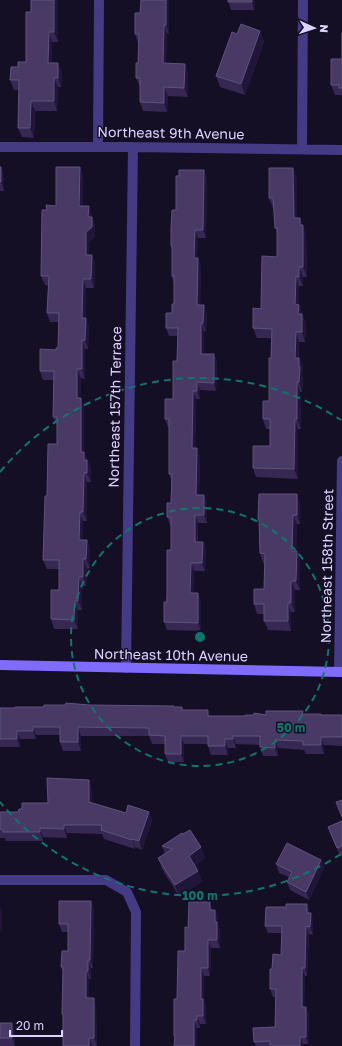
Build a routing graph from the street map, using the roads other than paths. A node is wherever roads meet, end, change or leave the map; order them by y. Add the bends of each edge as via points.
1 (99, 0) edge
2 (303, 0) edge
3 (98, 146) junction
4 (0, 147) edge
5 (133, 147) junction
6 (302, 149) junction
7 (342, 150) edge
8 (342, 461) edge
9 (0, 665) edge
10 (126, 668) junction
11 (341, 672) edge
12 (0, 880) edge
13 (135, 1046) edge

1 - 3 street
2 - 6 street
3 - 4 street, Northeast 9th Avenue
3 - 5 street, Northeast 9th Avenue
5 - 6 street, Northeast 9th Avenue
5 - 10 street, Northeast 157th Terrace
6 - 7 street, Northeast 9th Avenue
8 - 11 street, Northeast 158th Street
9 - 10 street, Northeast 10th Avenue
10 - 11 street, Northeast 10th Avenue
12 - 13 street via 106,880 127,892 136,912

